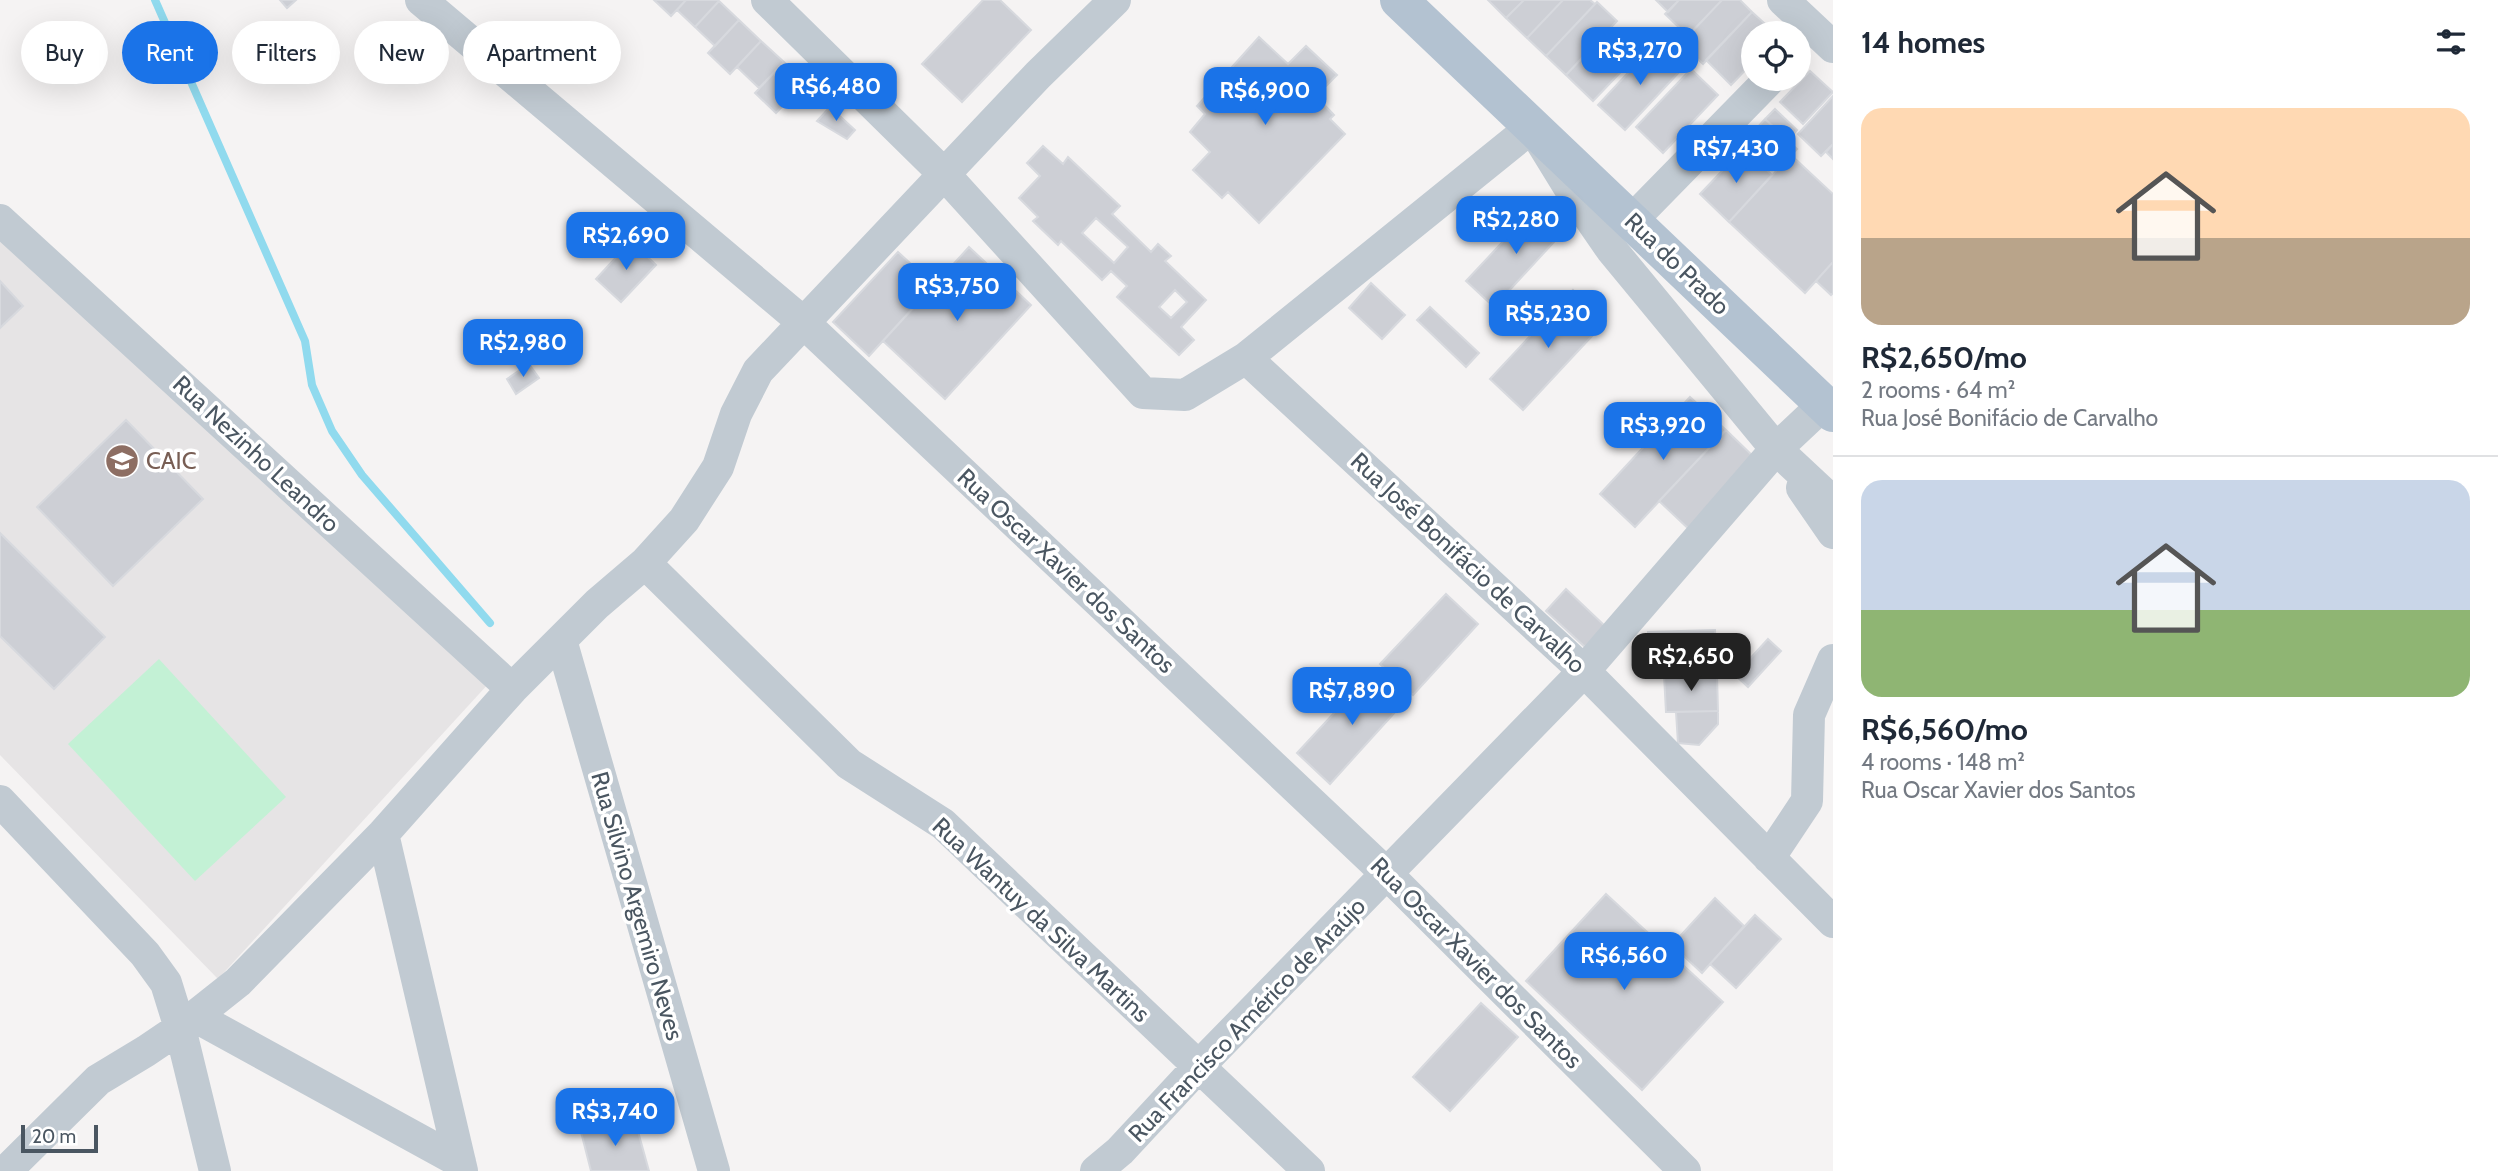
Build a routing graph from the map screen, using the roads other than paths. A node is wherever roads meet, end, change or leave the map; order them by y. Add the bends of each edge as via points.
1 (421, 0) edge
2 (767, 0) edge
3 (1115, 0) edge
4 (1399, 0) edge
5 (1783, 0) edge
6 (1820, 37) edge
7 (1758, 91) edge
8 (1532, 127) junction
9 (944, 174) junction
10 (0, 220) edge
11 (1631, 221) junction
12 (804, 323) junction
13 (1246, 358) junction
14 (1828, 409) edge
15 (1776, 449) junction
16 (1833, 502) edge
17 (1833, 533) edge
18 (645, 563) junction
19 (561, 640) junction
20 (1833, 660) edge
21 (1584, 671) junction
22 (512, 689) junction
23 (0, 801) edge
24 (383, 834) junction
25 (1769, 858) junction
26 (1388, 875) junction
27 (1833, 922) edge
28 (187, 1022) junction
29 (1198, 1067) junction
30 (461, 1167) edge
31 (6, 1171) edge
32 (215, 1171) edge
33 (714, 1171) edge
34 (1096, 1171) edge
35 (1309, 1171) edge
36 (1685, 1171) edge

1 - 12 street, Rua Oscar Xavier dos Santos
2 - 9 street
3 - 9 street
4 - 8 main road, Rua do Prado
5 - 6 street
7 - 11 street
8 - 11 main road, Rua do Prado
8 - 13 street
8 - 15 street via 1611,249
9 - 12 street
9 - 13 street via 1143,393 1185,395
10 - 22 street, Rua Nezinho Leandro
11 - 14 main road, Rua do Prado
12 - 18 street via 758,371 736,414 718,467 684,520
12 - 26 street, Rua Oscar Xavier dos Santos
13 - 21 street, Rua José Bonifácio de Carvalho
14 - 15 street, Rua Francisco Américo de Araújo
15 - 16 street
15 - 17 street
15 - 21 street, Rua Francisco Américo de Araújo
18 - 19 street
18 - 29 street, Rua Wantuy da Silva Martins via 849,764 943,824
19 - 22 street
19 - 33 street, Rua Silvino Argemiro Neves
20 - 25 street via 1809,715 1807,801
21 - 25 street, Rua José Bonifácio de Carvalho
21 - 26 street, Rua Francisco Américo de Araújo
22 - 24 street
23 - 28 street via 145,954
24 - 28 street via 238,982
24 - 30 street
25 - 27 street, Rua José Bonifácio de Carvalho
26 - 29 street, Rua Francisco Américo de Araújo
26 - 36 street, Rua Oscar Xavier dos Santos
28 - 30 street
28 - 31 street via 98,1080
28 - 32 street
29 - 34 street, Rua Francisco Américo de Araújo
29 - 35 street, Rua Wantuy da Silva Martins

